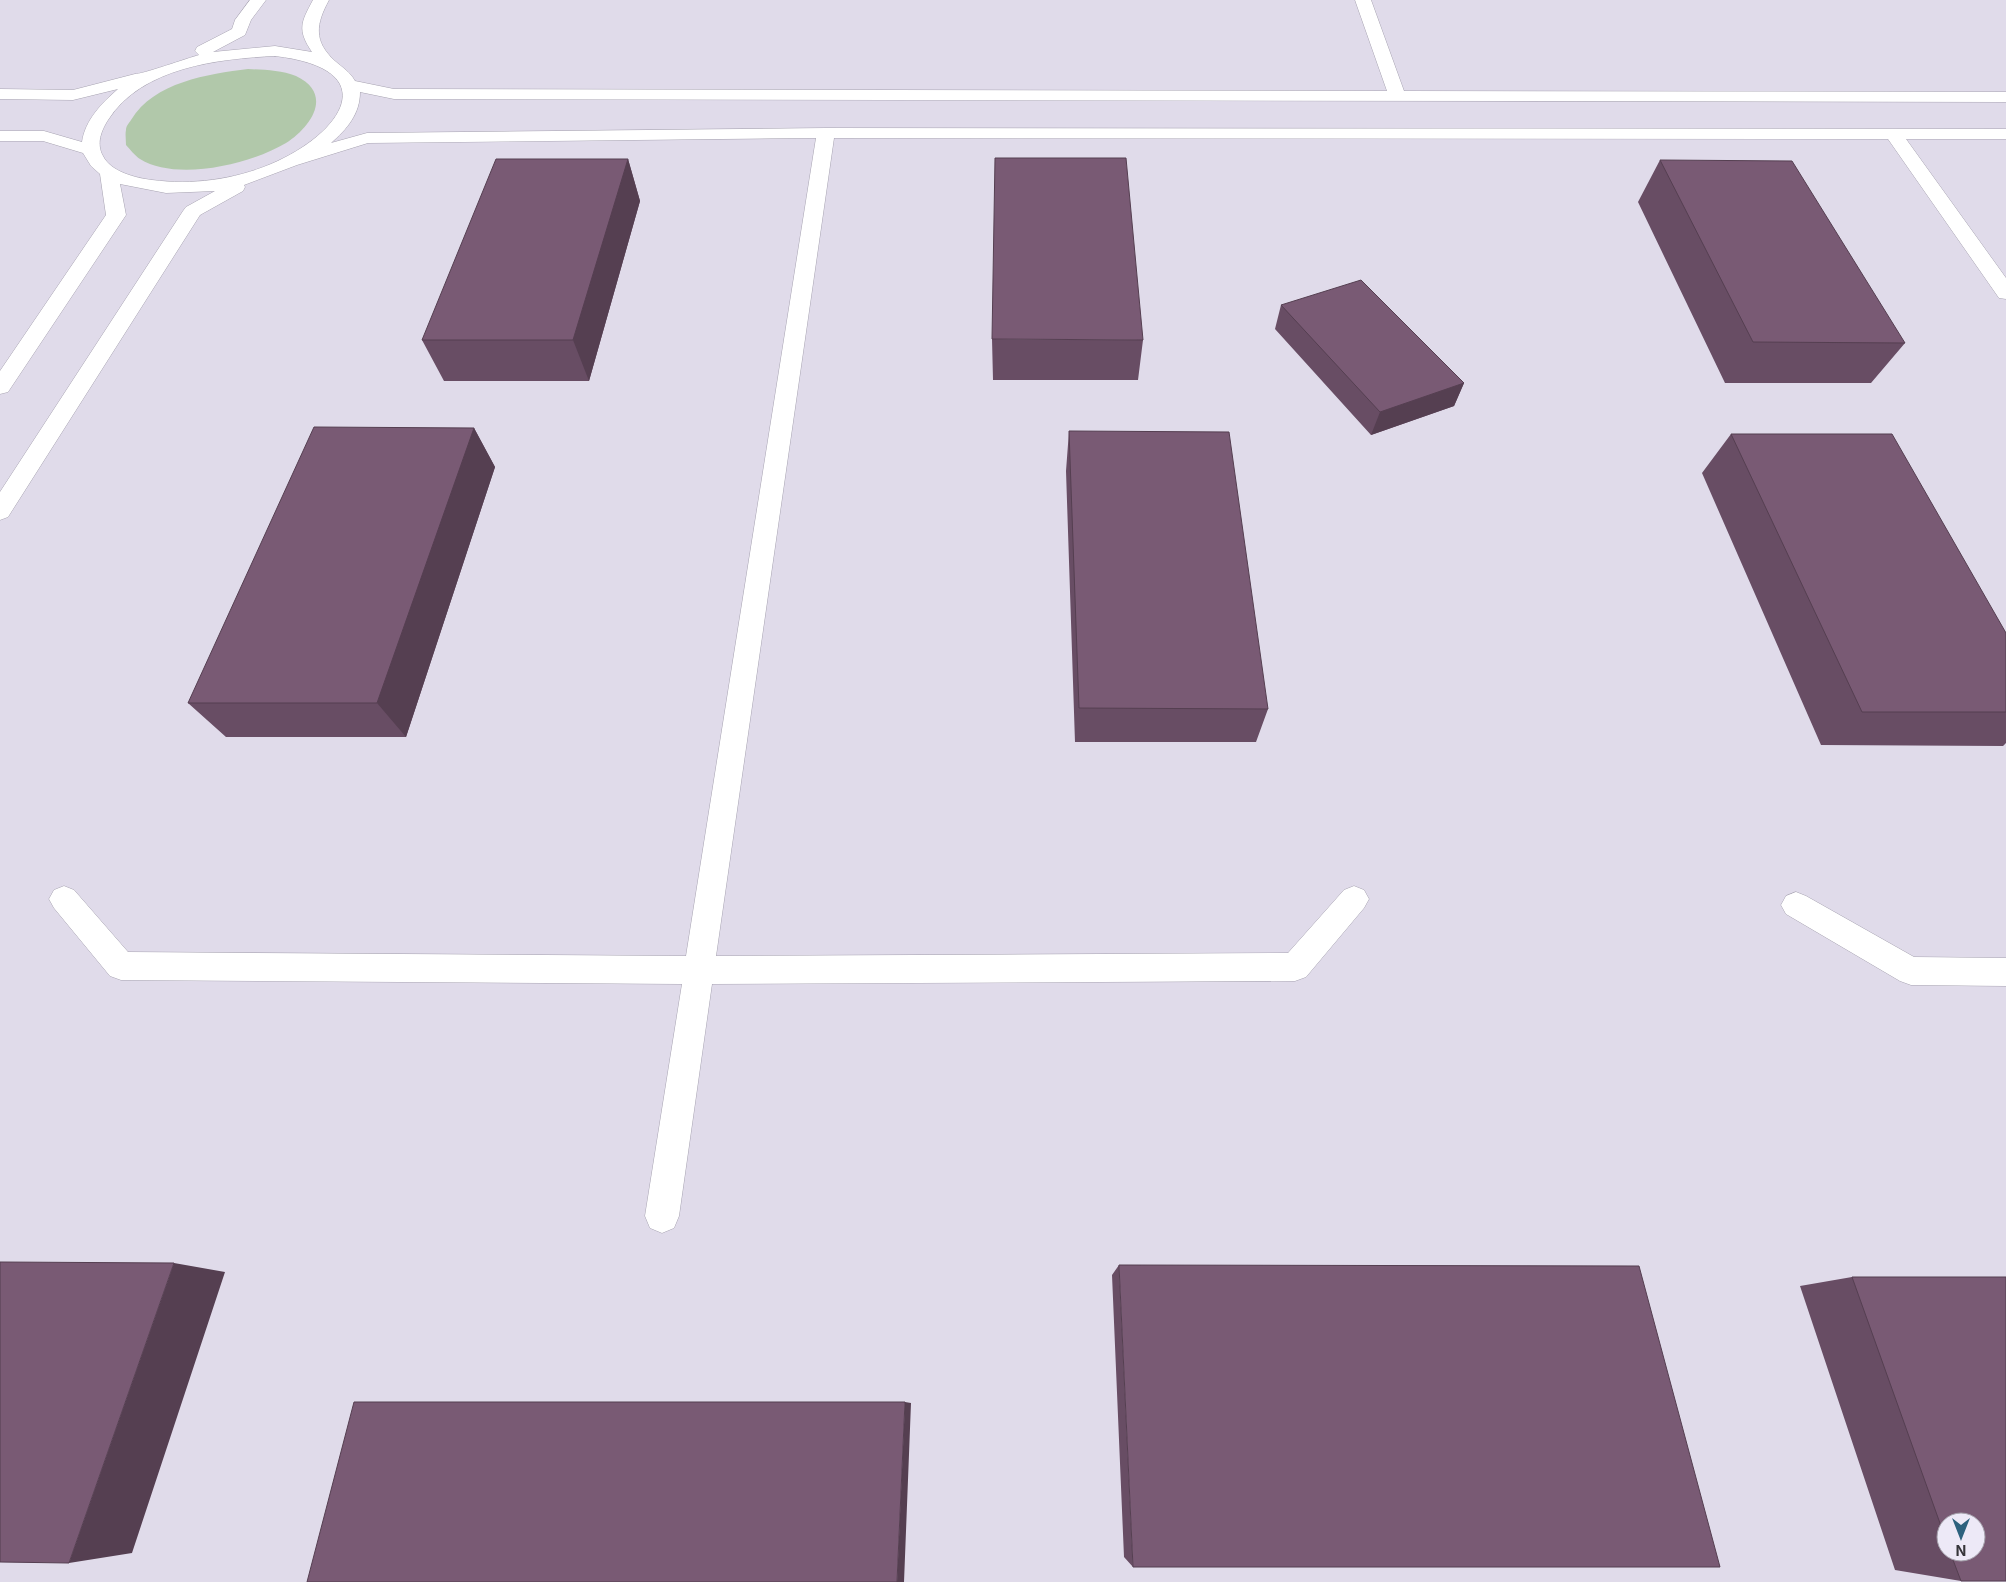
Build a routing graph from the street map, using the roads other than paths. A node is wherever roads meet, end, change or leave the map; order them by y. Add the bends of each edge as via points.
1 (258, 0) edge
2 (321, 0) edge
3 (1363, 0) edge
4 (328, 63) junction
5 (168, 70) junction
6 (350, 85) junction
7 (0, 94) edge
8 (2006, 96) edge
9 (1398, 97) junction
10 (826, 132) junction
11 (1892, 134) junction
12 (2006, 134) edge
13 (0, 136) edge
14 (91, 150) junction
15 (292, 161) junction
16 (109, 172) junction
17 (264, 172) junction
18 (2006, 293) edge
19 (0, 387) edge
20 (0, 511) edge
21 (64, 899) dead end
22 (1354, 899) dead end
23 (1796, 904) dead end
24 (699, 970) junction
25 (2006, 972) edge
26 (662, 1216) dead end

1 - 5 street via 243,20 239,32
2 - 4 street via 310,20 308,34
3 - 9 street
4 - 5 street via 304,55 243,52 208,57
4 - 6 street via 342,73
5 - 7 street via 73,95
5 - 14 street via 135,86 114,101 99,117 91,134
6 - 9 street via 394,94
6 - 15 street via 352,97 342,123
8 - 9 street
10 - 11 street
10 - 15 street via 367,138
10 - 24 street
11 - 12 street
11 - 18 street
13 - 14 street via 44,136
14 - 16 street via 97,162
15 - 17 street
16 - 17 street via 138,183 176,188 220,184
16 - 19 street via 116,215
17 - 20 street via 193,211
21 - 24 street via 121,966
22 - 24 street via 1295,968
23 - 25 street via 1911,971
24 - 26 street

